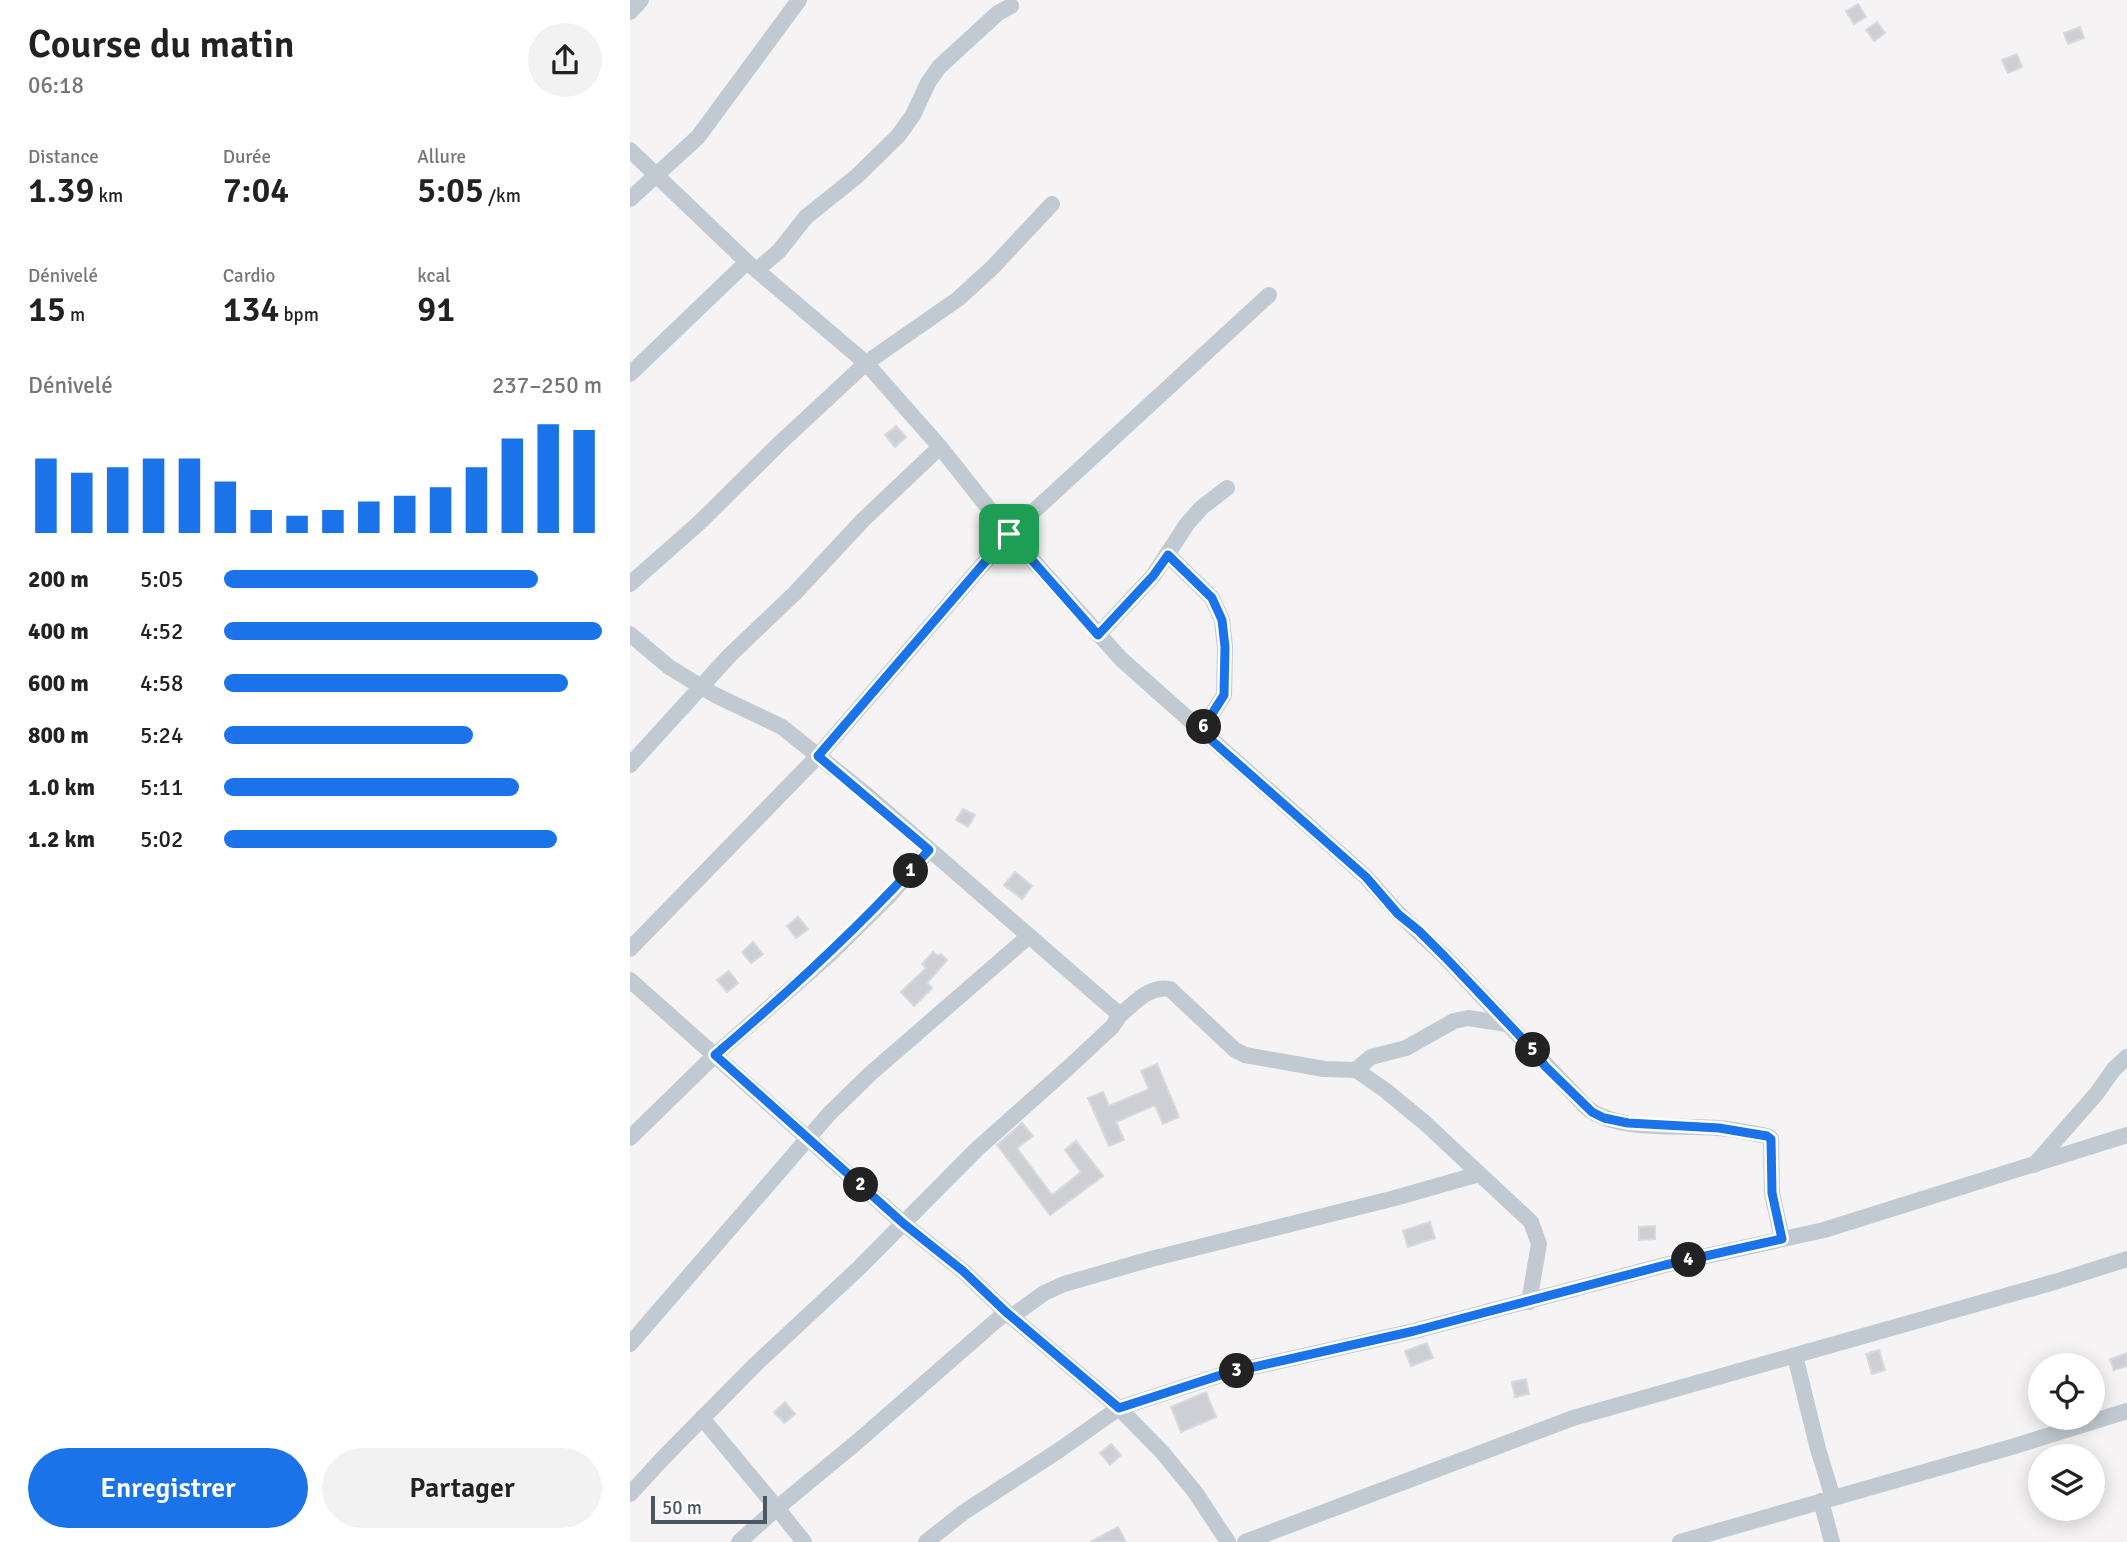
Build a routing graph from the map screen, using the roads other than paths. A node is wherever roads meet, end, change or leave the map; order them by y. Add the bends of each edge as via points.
1 (640, 0) edge
2 (799, 0) edge
3 (1012, 6) dead end
4 (630, 12) edge
5 (630, 150) edge
6 (655, 175) junction
7 (630, 199) edge
8 (1052, 204) dead end
9 (752, 266) junction
10 (1269, 295) dead end
11 (866, 363) junction
12 (630, 374) edge
13 (940, 447) junction
14 (1227, 488) dead end
15 (1009, 534) junction
16 (1168, 555) junction
17 (630, 584) edge
18 (630, 635) edge
19 (1098, 635) junction
20 (701, 685) junction
21 (1201, 731) junction
22 (818, 756) junction
23 (630, 765) edge
24 (929, 850) junction
25 (1029, 936) junction
26 (630, 949) edge
27 (630, 980) edge
28 (1484, 1000) junction
29 (1120, 1015) junction
30 (1468, 1017) junction
31 (1507, 1024) junction
32 (715, 1055) junction
33 (2127, 1058) edge
34 (1356, 1070) junction
35 (2127, 1135) edge
36 (630, 1138) edge
37 (808, 1139) junction
38 (2034, 1165) junction
39 (1479, 1174) junction
40 (904, 1224) junction
41 (1782, 1239) junction
42 (2127, 1259) edge
43 (1529, 1302) junction
44 (1008, 1315) junction
45 (630, 1344) edge
46 (1795, 1356) junction
47 (1119, 1408) junction
48 (2127, 1411) edge
49 (702, 1418) junction
50 (630, 1494) edge
51 (1827, 1500) junction
52 (777, 1508) junction
53 (739, 1542) edge
54 (804, 1542) edge
55 (926, 1542) edge
56 (1228, 1542) edge
57 (1245, 1542) edge
58 (1680, 1542) edge
59 (1832, 1542) edge

1 - 4 street
2 - 6 street via 698,138
3 - 9 street via 998,13 939,67 898,135 806,217 779,251
5 - 6 street
6 - 7 street
6 - 9 street
8 - 11 street via 958,299
9 - 11 street
9 - 12 street
10 - 15 street
11 - 13 street
11 - 17 street
13 - 15 street
13 - 20 street
14 - 16 street via 1187,524
15 - 19 street
15 - 22 street
16 - 19 street
16 - 21 street via 1212,598 1222,620 1224,695
18 - 20 street via 669,667
19 - 21 street
20 - 22 street via 782,727
20 - 23 street
21 - 28 street via 1347,859
22 - 24 street
22 - 26 street
24 - 25 street
24 - 32 street via 829,955
25 - 29 street
25 - 37 street via 870,1074
27 - 32 street
28 - 30 street
28 - 31 street
29 - 34 street via 1148,992 1170,989 1245,1055
29 - 40 street
30 - 31 street
30 - 34 street via 1406,1048 1371,1057
31 - 41 street via 1586,1107 1604,1118 1719,1128 1771,1139 1772,1193
32 - 36 street
32 - 37 street
33 - 38 street
34 - 39 street
35 - 38 street
37 - 40 street
37 - 45 street
38 - 41 street
39 - 43 street via 1526,1215 1535,1230 1539,1254
39 - 44 street via 1065,1284
40 - 44 street
40 - 49 street
41 - 43 street
42 - 46 street
43 - 47 street via 1240,1370
44 - 47 street
44 - 52 street
46 - 51 street
46 - 57 street via 1573,1418
47 - 55 street
47 - 56 street via 1187,1482
48 - 51 street
49 - 50 street
49 - 52 street
51 - 58 street
51 - 59 street
52 - 53 street
52 - 54 street

